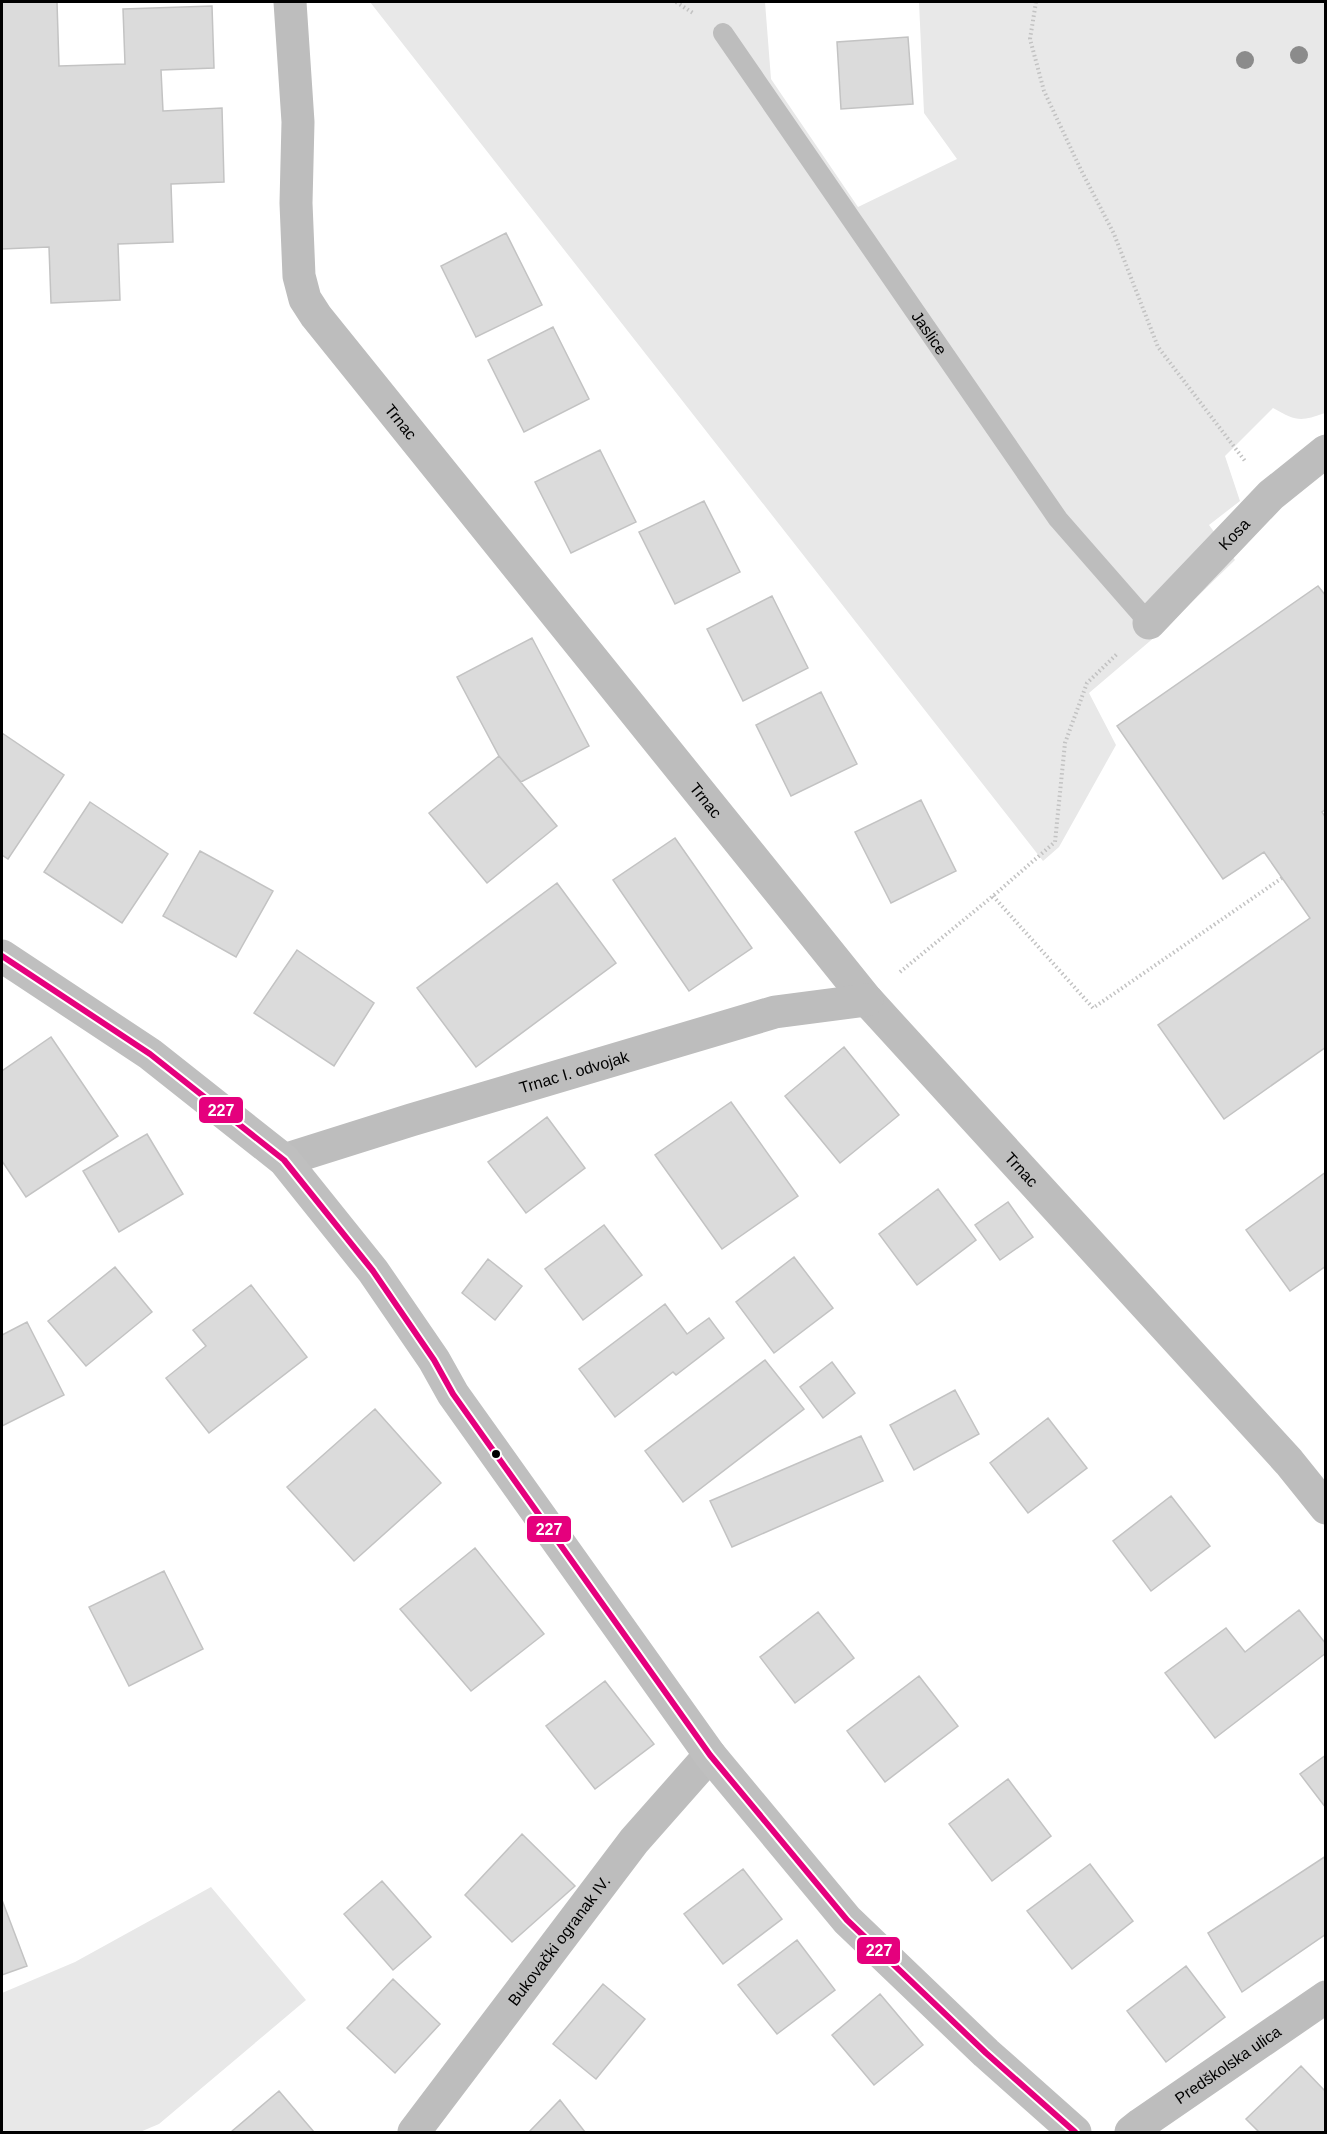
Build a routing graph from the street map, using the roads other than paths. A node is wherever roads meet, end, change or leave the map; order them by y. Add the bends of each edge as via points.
1 (290, 2) edge
2 (723, 33) dead end
3 (1326, 450) edge
4 (1149, 622) joint
5 (2, 956) edge
6 (867, 1000) junction
7 (284, 1160) junction
8 (1326, 1508) edge
9 (710, 1755) junction
10 (1326, 1997) edge
11 (414, 2133) edge
12 (1075, 2133) edge
13 (1131, 2133) edge

1 - 6 street, Trnac via 298,122 299,276 305,299
2 - 4 lane, Jaslice via 1058,519
3 - 4 street, Kosa via 1271,495
5 - 7 street via 150,1054
6 - 7 street, Trnac I. odvojak via 775,1012
6 - 8 street, Trnac
7 - 9 street via 373,1271 453,1394
9 - 11 street, Bukovački ogranak IV. via 634,1842
9 - 12 street via 848,1920
10 - 13 street, Predškolska ulica

